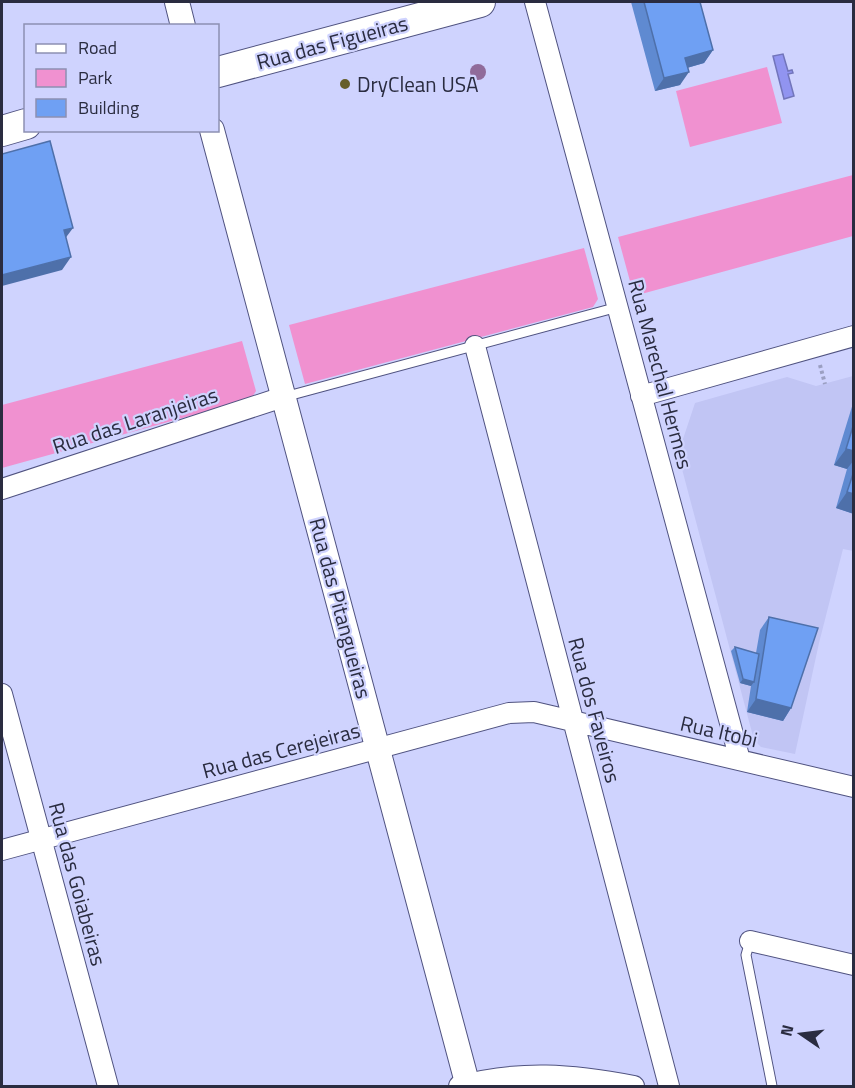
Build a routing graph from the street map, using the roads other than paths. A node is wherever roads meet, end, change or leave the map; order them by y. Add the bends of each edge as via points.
1 (177, 2) edge
2 (480, 2) edge
3 (535, 2) edge
4 (182, 24) edge
5 (219, 72) edge
6 (24, 125) edge
7 (2, 131) edge
8 (213, 132) edge
9 (618, 307) junction
10 (854, 336) edge
11 (475, 346) junction
12 (641, 396) junction
13 (283, 397) junction
14 (2, 489) edge
15 (2, 694) edge
16 (573, 722) junction
17 (379, 748) junction
18 (740, 760) junction
19 (854, 787) edge
20 (41, 840) junction
21 (2, 850) edge
22 (750, 941) joint
23 (854, 965) edge
24 (108, 1086) edge
25 (465, 1086) edge
26 (626, 1086) edge
27 (669, 1086) edge
28 (772, 1086) edge

1 - 4 street
2 - 5 main road, Rua das Figueiras
3 - 9 street, Rua Marechal Hermes
6 - 7 main road
8 - 13 street, Rua das Pitangueiras
9 - 11 lane
9 - 12 street, Rua Marechal Hermes
10 - 12 street
11 - 13 lane
11 - 16 street, Rua dos Faveiros
12 - 18 street, Rua Marechal Hermes
13 - 14 street, Rua das Laranjeiras
13 - 17 street, Rua das Pitangueiras
15 - 20 street, Rua das Goiabeiras
16 - 17 street, Rua das Cerejeiras via 534,712 509,713
16 - 18 street, Rua Itobi
16 - 27 street, Rua dos Faveiros
17 - 20 street, Rua das Cerejeiras
17 - 25 street, Rua das Pitangueiras
18 - 19 street, Rua Itobi
20 - 21 street, Rua das Cerejeiras
20 - 24 street, Rua das Goiabeiras
22 - 23 street
22 - 28 lane via 746,955
25 - 26 street via 538,1074

